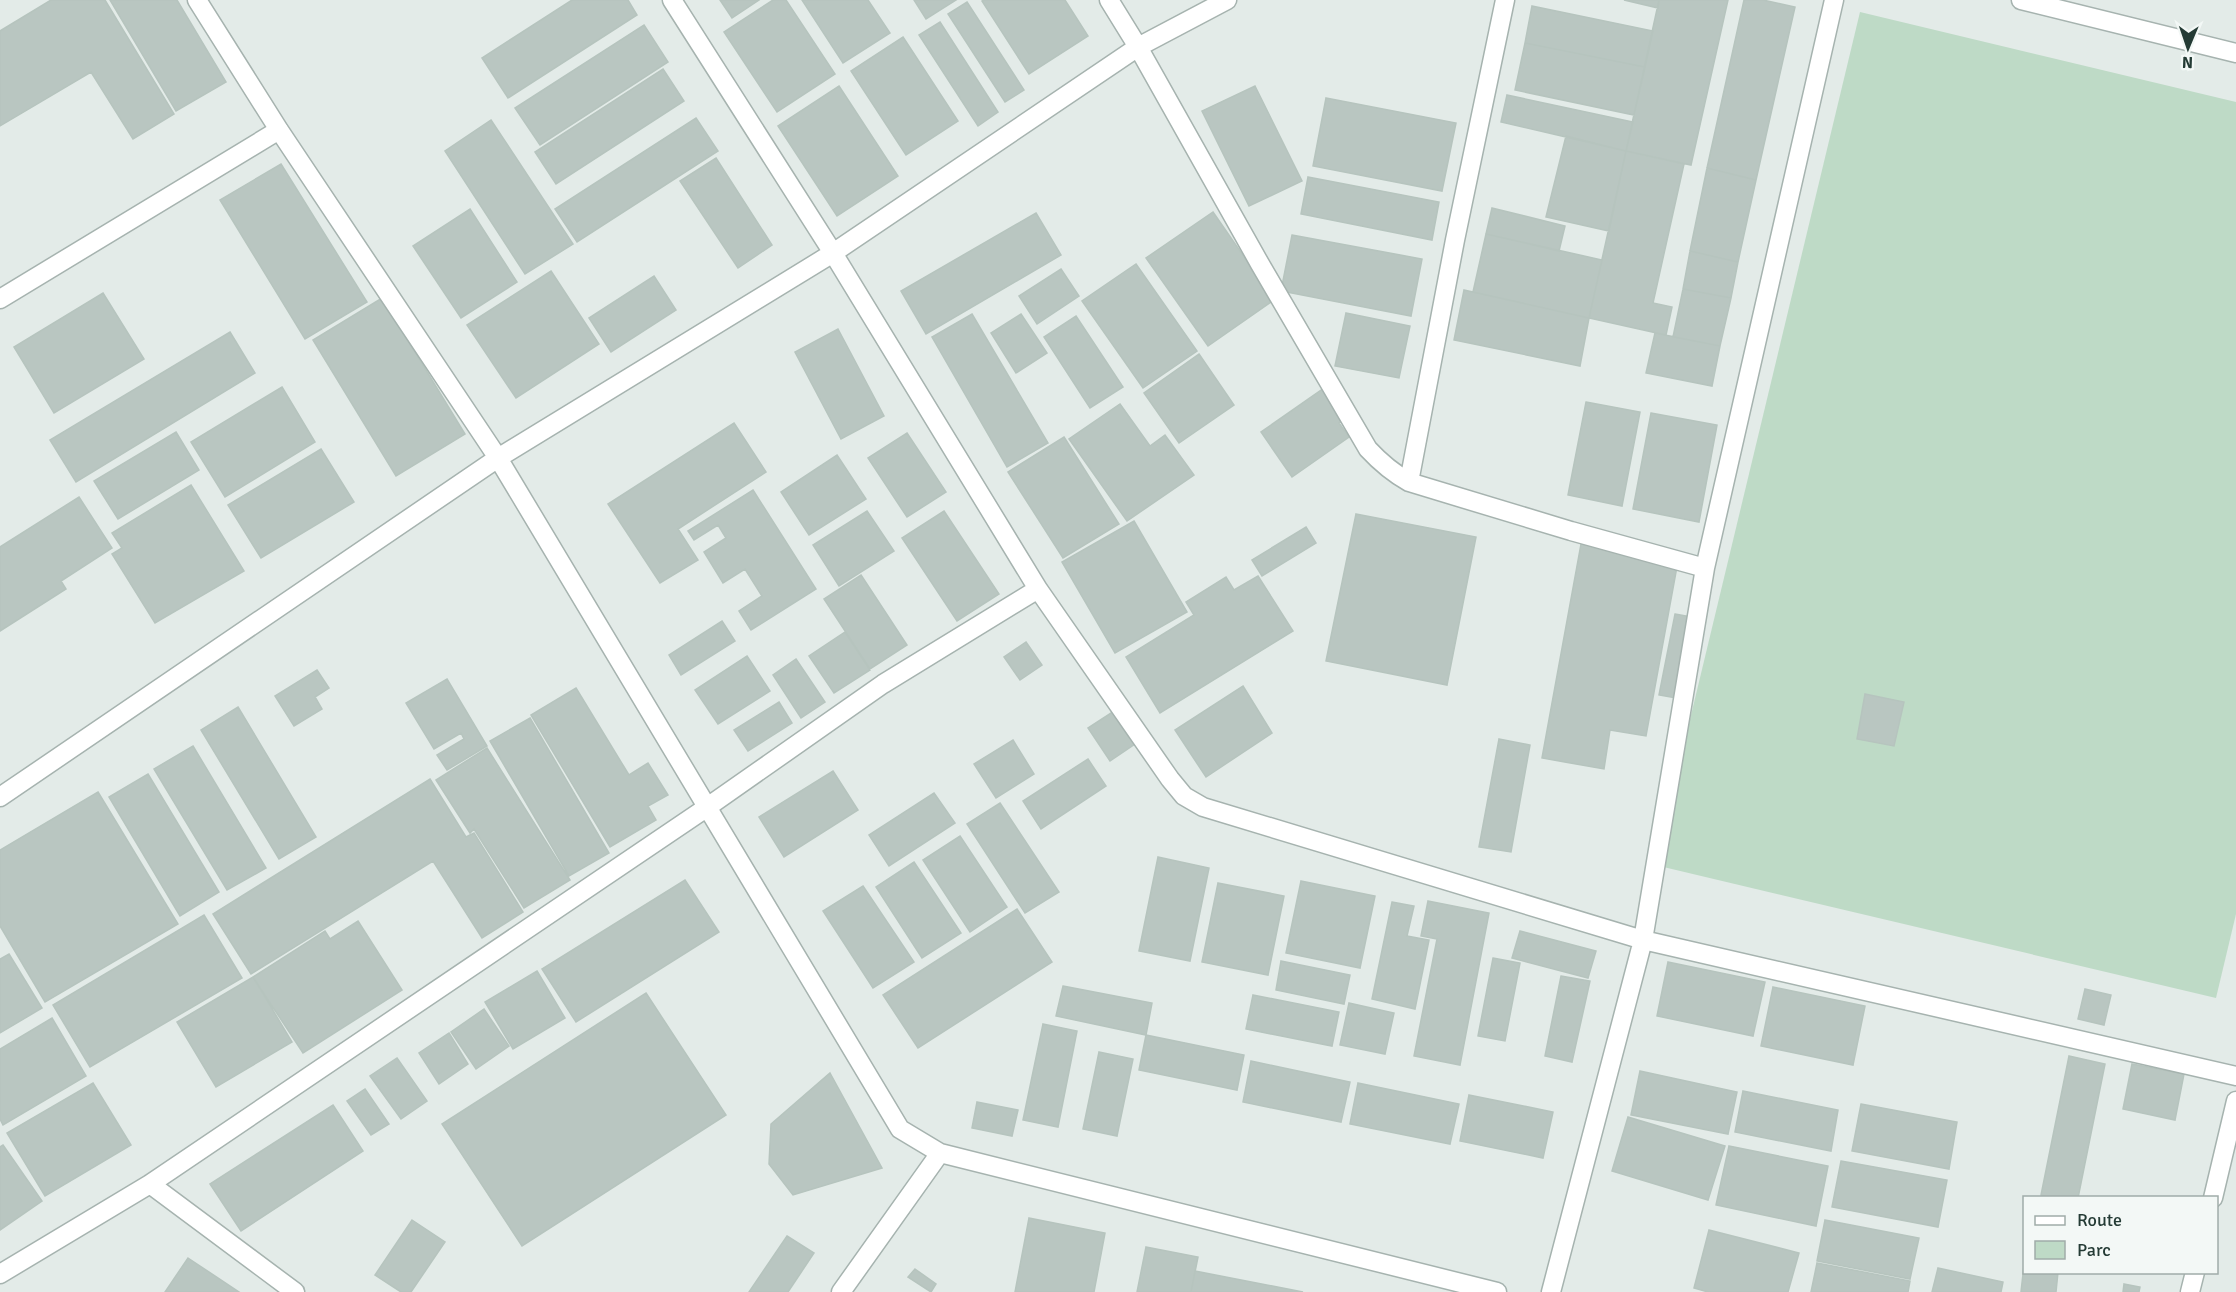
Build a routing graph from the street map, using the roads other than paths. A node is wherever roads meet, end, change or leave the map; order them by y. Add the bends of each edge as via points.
1 (197, 0) edge
2 (672, 0) edge
3 (1109, 0) edge
4 (1227, 0) edge
5 (1505, 0) edge
6 (1834, 0) edge
7 (2021, 0) edge
8 (1138, 47) junction
9 (2236, 52) edge
10 (279, 130) junction
11 (833, 254) junction
12 (0, 299) edge
13 (498, 458) junction
14 (1409, 482) junction
15 (1705, 568) junction
16 (1038, 589) junction
17 (0, 797) edge
18 (706, 808) junction
19 (1643, 940) junction
20 (2236, 1076) edge
21 (2236, 1101) edge
22 (940, 1153) junction
23 (150, 1184) junction
24 (2213, 1196) edge
25 (0, 1274) edge
26 (2194, 1274) edge
27 (295, 1292) edge
28 (841, 1292) edge
29 (1497, 1292) edge
30 (1551, 1292) edge
31 (2190, 1292) edge

1 - 10 street
2 - 11 street
3 - 8 street
4 - 8 street
5 - 14 street
6 - 15 street
7 - 9 street
8 - 11 street
8 - 14 street via 1368,449 1393,473
10 - 12 street
10 - 13 street
11 - 13 street
11 - 16 street
13 - 17 street
13 - 18 street
14 - 15 street
15 - 19 street
16 - 18 street via 883,684
16 - 19 street via 1184,796 1203,807
18 - 22 street via 900,1129
18 - 23 street
19 - 20 street
19 - 30 street
21 - 24 street
22 - 28 street
22 - 29 street
23 - 25 street
23 - 27 street
26 - 31 street

